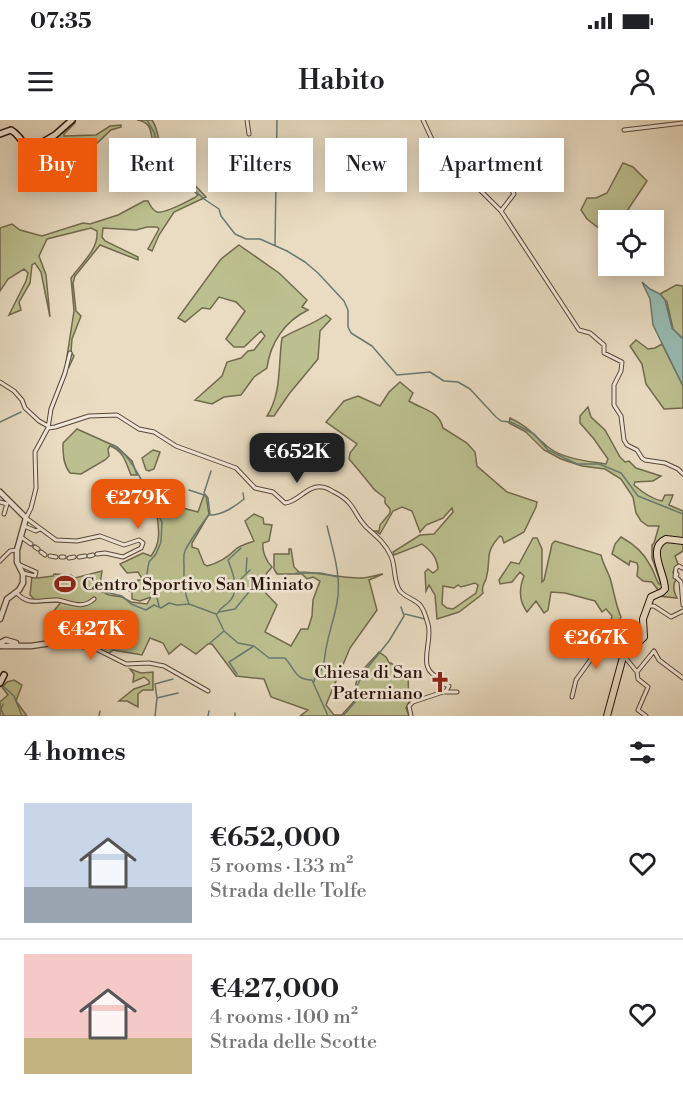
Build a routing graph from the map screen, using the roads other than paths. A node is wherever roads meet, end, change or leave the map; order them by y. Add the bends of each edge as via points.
1 (72, 120) edge
2 (247, 120) edge
3 (423, 120) edge
4 (683, 123) edge
5 (624, 130) dead end
6 (0, 134) edge
7 (249, 134) dead end
8 (432, 138) edge
9 (482, 192) edge
10 (513, 192) edge
11 (501, 211) junction
12 (70, 352) dead end
13 (0, 382) edge
14 (48, 427) junction
15 (683, 474) edge
16 (0, 492) edge
17 (0, 502) edge
18 (4, 514) dead end
19 (24, 521) junction
20 (40, 529) junction
21 (20, 536) junction
22 (683, 541) edge
23 (31, 544) dead end
24 (38, 549) dead end
25 (17, 550) junction
26 (56, 557) dead end
27 (69, 558) dead end
28 (0, 561) edge
29 (19, 566) junction
30 (682, 567) edge
31 (23, 573) junction
32 (677, 574) dead end
33 (679, 579) junction
34 (17, 591) junction
35 (94, 599) dead end
36 (683, 605) edge
37 (647, 606) junction
38 (683, 611) edge
39 (0, 619) edge
40 (608, 637) dead end
41 (1, 644) edge
42 (90, 647) joint
43 (624, 656) junction
44 (637, 672) junction
45 (683, 678) edge
46 (208, 691) dead end
47 (444, 691) junction
48 (457, 692) dead end
49 (572, 697) dead end
50 (411, 716) edge
51 (607, 716) edge
52 (646, 716) edge

1 - 6 main road via 43,142 42,153 50,161 44,167 15,132
2 - 7 street
3 - 8 street
4 - 5 street
9 - 11 street
10 - 11 street
11 - 15 street via 579,330 590,333 604,345 604,353 622,362 614,385 614,405 621,416 626,443 645,460 665,463
12 - 14 street
13 - 14 street via 14,391 25,408
14 - 19 street via 35,452 37,486
14 - 47 street via 89,416 117,415 180,448 236,468 255,488 272,491 285,503 319,486 352,503 391,556 400,591 423,610 430,632 426,651 429,670 449,687
16 - 19 street
17 - 18 street via 7,504
19 - 20 street
19 - 20 street via 36,532
19 - 21 street
20 - 27 street via 56,540 99,536 124,545 139,540 142,543 142,548 124,557 105,553
21 - 23 street
21 - 25 street
22 - 37 main road via 666,539 658,547 656,554 665,587 651,596
24 - 26 street
25 - 28 street via 9,551
25 - 29 street
29 - 31 street
29 - 31 street via 36,572 35,576
30 - 33 street via 674,570
31 - 34 street via 24,582
32 - 33 street
33 - 36 street
34 - 35 street via 31,602 56,600 80,605
34 - 39 street via 6,600
37 - 38 street via 671,617
37 - 43 main road via 644,638
40 - 49 street via 576,680
41 - 42 street via 27,646 66,641
42 - 46 street via 126,664 164,666
43 - 44 street
43 - 51 main road
44 - 45 street via 654,651 659,660
44 - 52 street via 638,679 648,687 638,710
47 - 48 street
47 - 50 street via 411,704

